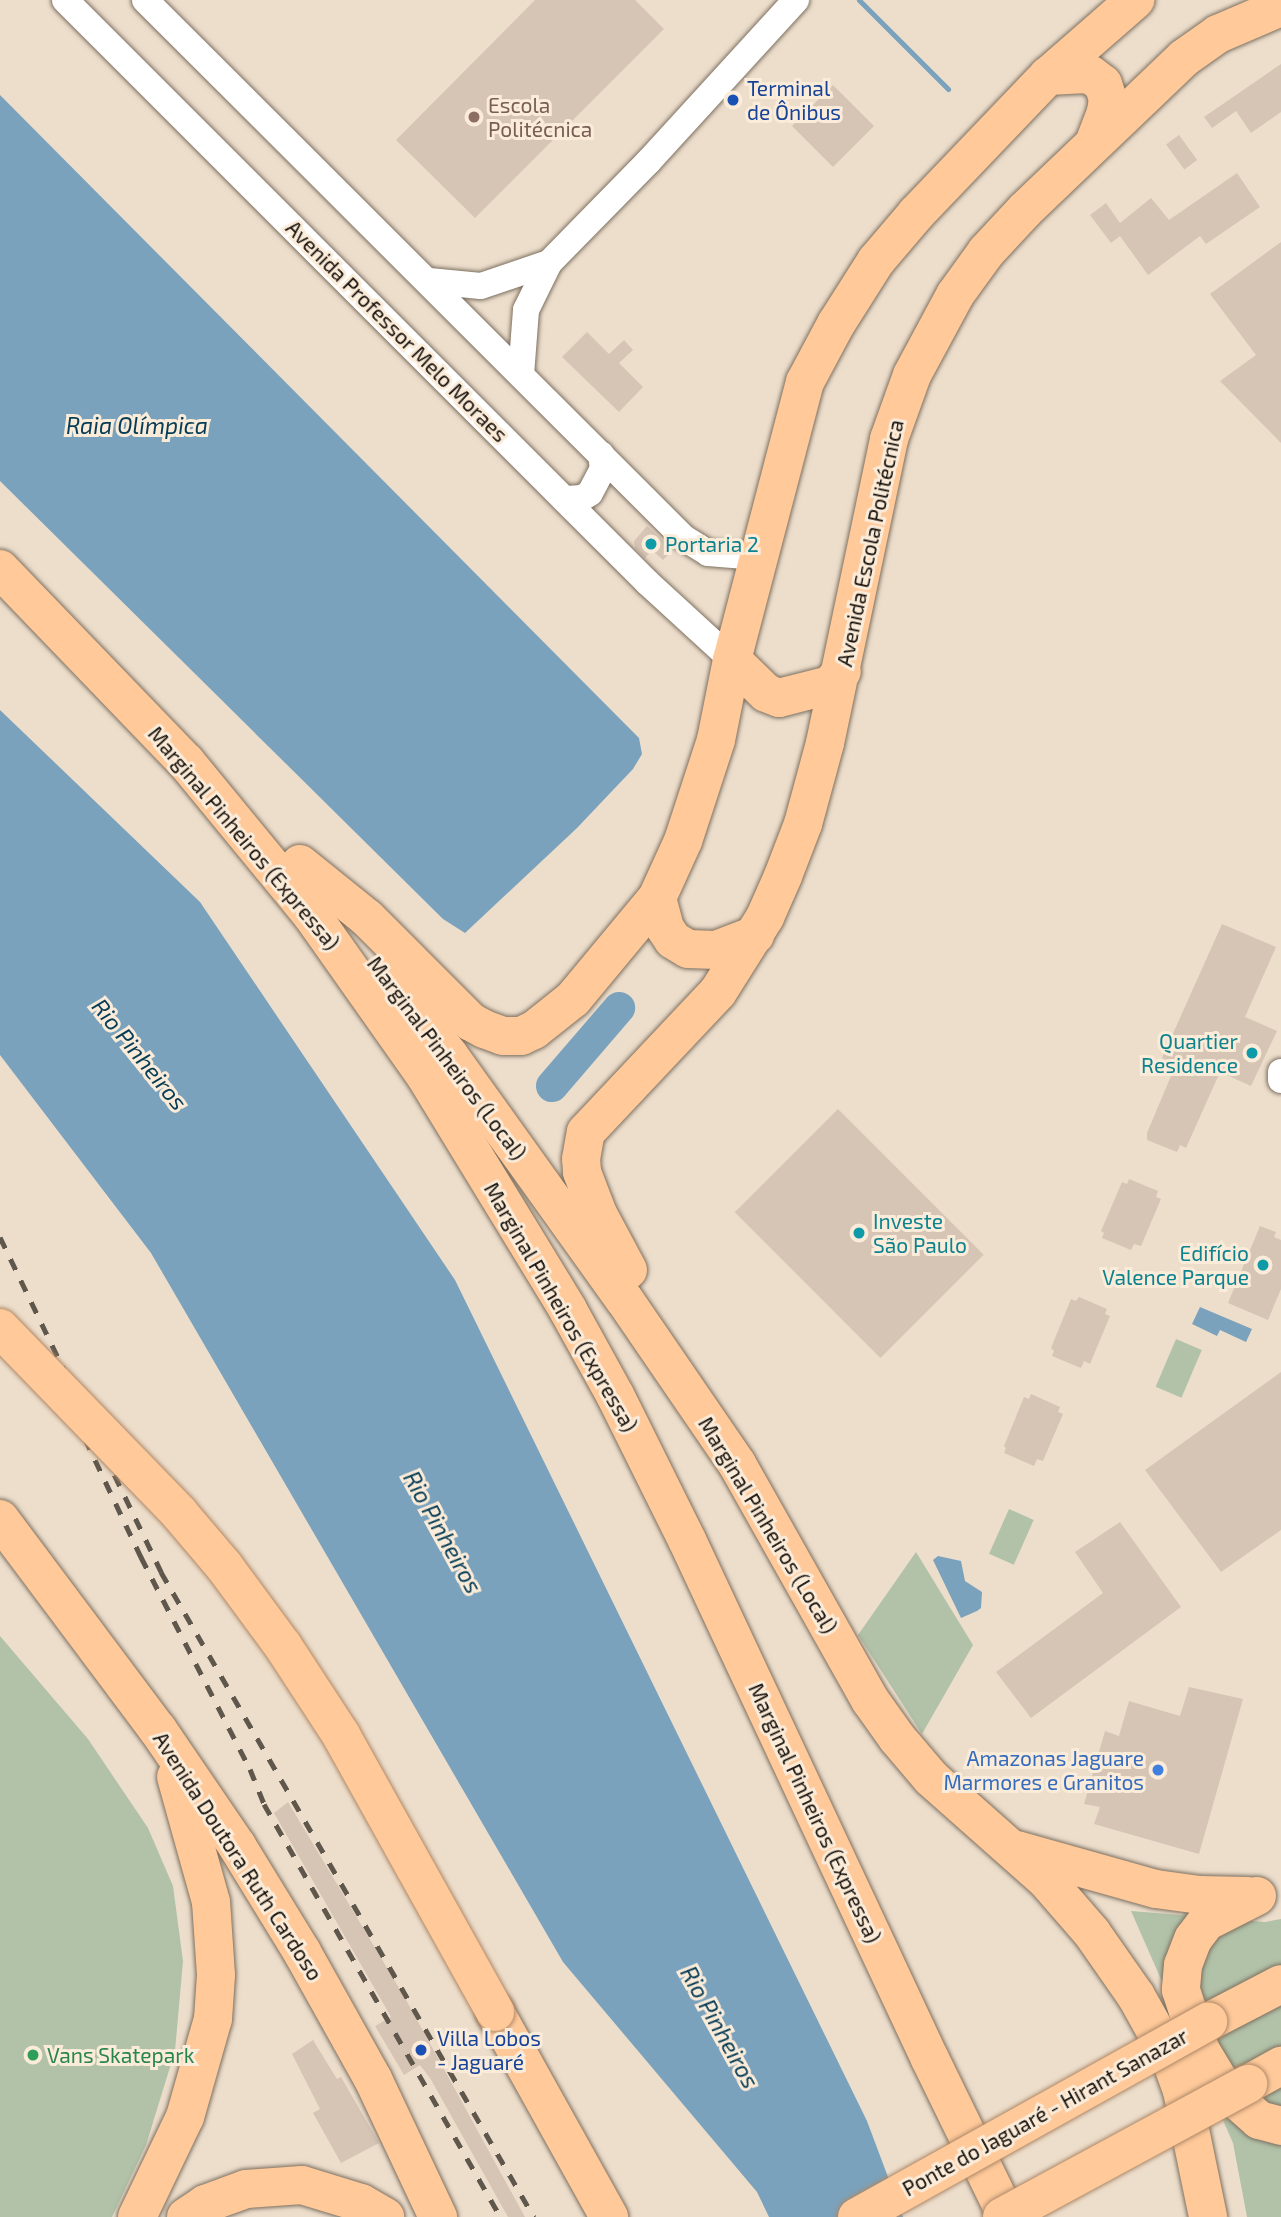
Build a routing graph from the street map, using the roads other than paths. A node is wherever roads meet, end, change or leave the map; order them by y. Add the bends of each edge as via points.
1 (65, 0) edge
2 (145, 0) edge
3 (796, 0) edge
4 (1135, 0) edge
5 (1281, 7) edge
6 (1048, 76) junction
7 (1095, 141) junction
8 (549, 263) junction
9 (429, 281) junction
10 (521, 375) junction
11 (601, 454) junction
12 (567, 499) junction
13 (758, 557) junction
14 (0, 569) edge
15 (732, 660) junction
16 (842, 671) junction
17 (186, 761) junction
18 (300, 864) junction
19 (657, 898) junction
20 (755, 935) junction
21 (1281, 1072) edge
22 (1281, 1080) edge
23 (0, 1328) edge
24 (737, 1464) junction
25 (0, 1519) edge
26 (171, 1751) junction
27 (1013, 1849) junction
28 (1269, 1893) edge
29 (1281, 1984) edge
30 (1270, 2072) edge
31 (1281, 2126) edge
32 (137, 2217) edge
33 (186, 2217) edge
34 (385, 2217) edge
35 (438, 2217) edge
36 (609, 2217) edge
37 (857, 2217) edge
38 (1005, 2217) edge
39 (1208, 2217) edge

1 - 12 street, Avenida Professor Melo Moraes
2 - 9 street
3 - 8 street
4 - 6 highway
5 - 7 highway, Avenida Escola Politécnica via 1218,34 1184,58
6 - 7 highway via 1082,74 1103,83 1107,112
6 - 13 highway via 916,214 876,261 836,324 805,382
7 - 16 highway, Avenida Escola Politécnica via 986,252 955,295 912,375 884,462
8 - 9 street via 481,286
8 - 10 street via 526,310
9 - 10 street
10 - 11 street
11 - 12 street via 603,469 590,493
11 - 13 street via 696,547 724,556
12 - 15 street, Avenida Professor Melo Moraes
13 - 15 highway
14 - 17 highway, Marginal Pinheiros (Expressa)
15 - 16 highway via 766,693 779,698 830,685
15 - 19 highway via 704,785
16 - 20 highway, Avenida Escola Politécnica via 803,824
17 - 18 highway, Marginal Pinheiros (Local)
17 - 38 highway, Marginal Pinheiros (Expressa) via 311,914 395,1031 568,1310 687,1540
18 - 19 highway via 367,918 471,1022 503,1036 534,1030 573,999
18 - 24 highway, Marginal Pinheiros (Local) via 457,1066
19 - 20 highway via 664,928 688,949 716,950
20 - 24 highway, Avenida Escola Politécnica via 718,992 593,1122 586,1132 581,1159 598,1214 617,1252 716,1414
21 - 22 street
23 - 36 highway, bridge via 179,1513 283,1646 341,1735
24 - 27 highway, Marginal Pinheiros (Local) via 870,1700 930,1778
25 - 26 highway, Avenida Doutora Ruth Cardoso
26 - 32 highway via 211,1902 216,1975 213,2019 185,2117
26 - 35 highway, Avenida Doutora Ruth Cardoso via 309,1963 379,2089
27 - 28 highway via 1156,1889 1199,1895
27 - 39 highway, Marginal Pinheiros (Local) via 1092,1933 1169,2055 1182,2091
28 - 31 highway via 1206,1922 1183,1965 1181,1990 1200,2049 1224,2089 1259,2120
29 - 37 highway, Ponte do Jaguaré - Hirant Sanazar, bridge
30 - 38 highway, bridge
33 - 34 highway via 205,2204 246,2189 302,2185 361,2203

